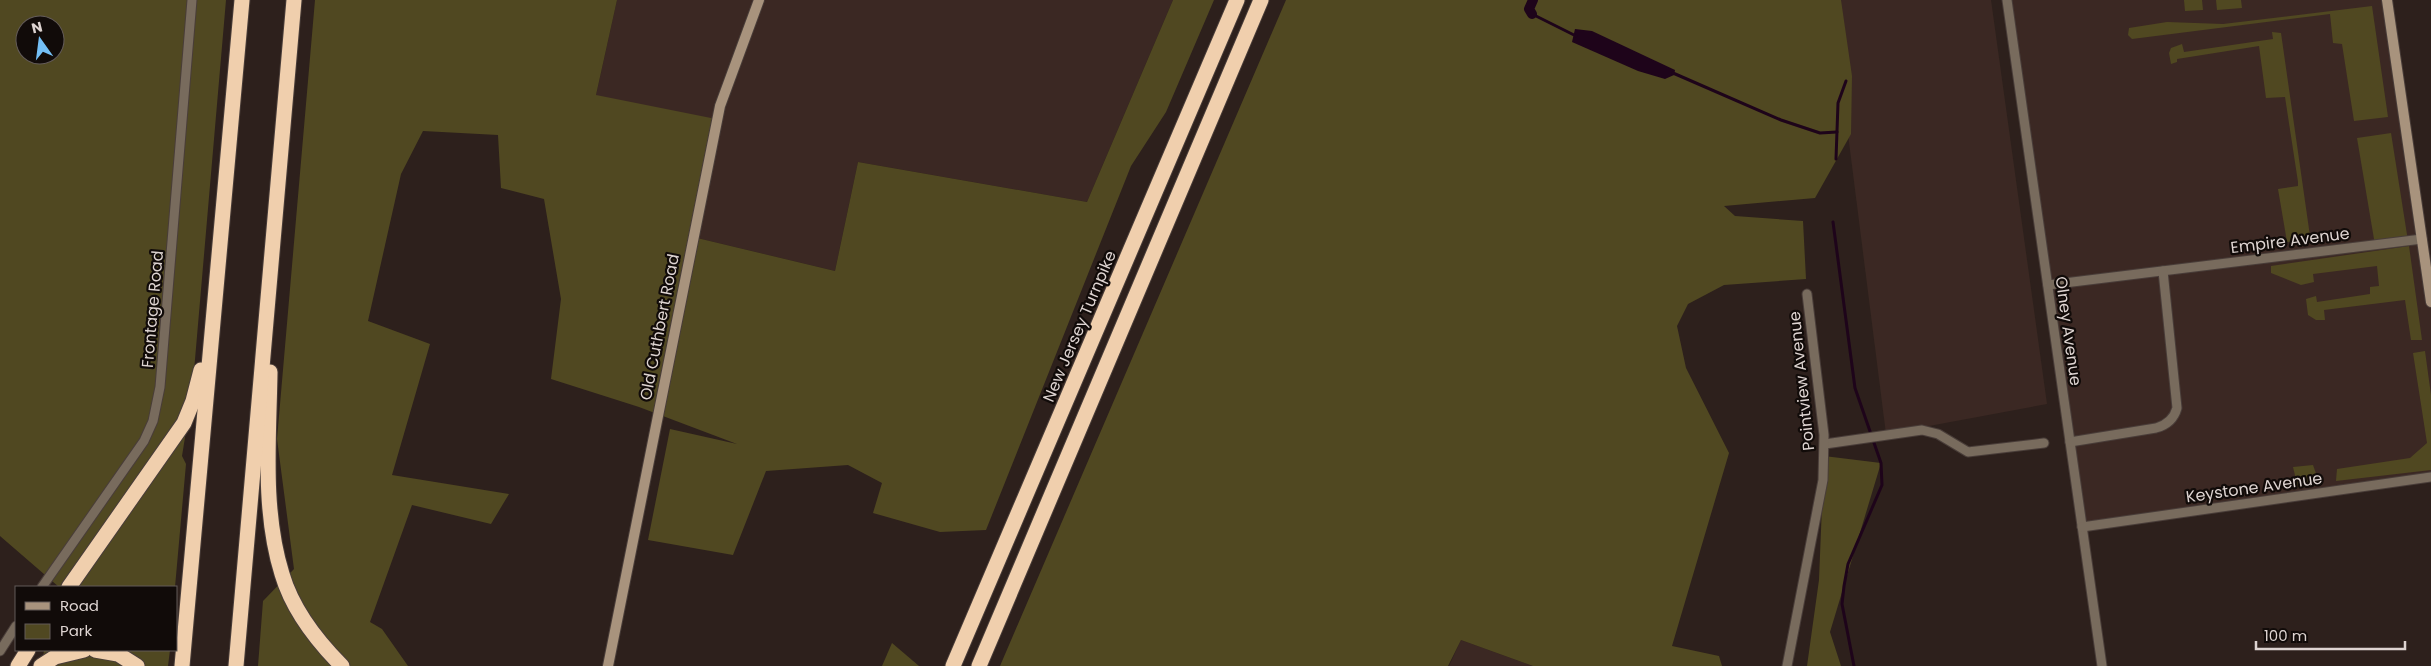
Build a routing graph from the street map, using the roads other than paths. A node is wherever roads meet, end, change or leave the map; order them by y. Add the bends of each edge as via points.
1 (192, 0) edge
2 (242, 0) edge
3 (294, 0) edge
4 (759, 0) edge
5 (1237, 0) edge
6 (1261, 0) edge
7 (2007, 0) edge
8 (2388, 0) edge
9 (275, 213) junction
10 (2422, 239) junction
11 (217, 270) junction
12 (2163, 271) junction
13 (2048, 285) junction
14 (1806, 294) dead end
15 (2431, 302) edge
16 (2070, 442) junction
17 (2044, 443) dead end
18 (1825, 444) junction
19 (2431, 477) edge
20 (2082, 527) junction
21 (43, 586) edge
22 (70, 586) edge
23 (15, 628) edge
24 (0, 651) edge
25 (27, 651) edge
26 (80, 651) edge
27 (101, 651) edge
28 (18, 666) edge
29 (41, 666) edge
30 (137, 666) edge
31 (182, 666) edge
32 (236, 666) edge
33 (342, 666) edge
34 (608, 666) edge
35 (954, 666) edge
36 (978, 666) edge
37 (1787, 666) edge
38 (2102, 666) edge

1 - 21 street, Frontage Road via 160,387 153,421 144,441
2 - 11 highway
3 - 9 highway
4 - 34 street, Old Cuthbert Road via 720,106
5 - 35 highway, New Jersey Turnpike
6 - 36 highway
7 - 13 street, Olney Avenue
8 - 10 street
9 - 32 highway
9 - 33 highway via 270,470 274,539 282,574 292,597 317,637
10 - 12 street, Empire Avenue
10 - 15 street
11 - 22 highway via 199,381 184,422
11 - 31 highway
12 - 13 street, Empire Avenue
12 - 16 street via 2177,408 2175,416 2156,428
13 - 16 street, Olney Avenue
14 - 18 street, Pointview Avenue
16 - 20 street, Olney Avenue
17 - 18 street via 1979,452 1964,450 1938,434 1922,430
18 - 37 street, Pointview Avenue via 1823,480
19 - 20 street, Keystone Avenue
20 - 38 street, Olney Avenue
23 - 24 street
25 - 28 highway
26 - 29 highway via 55,657
27 - 30 highway via 118,654

